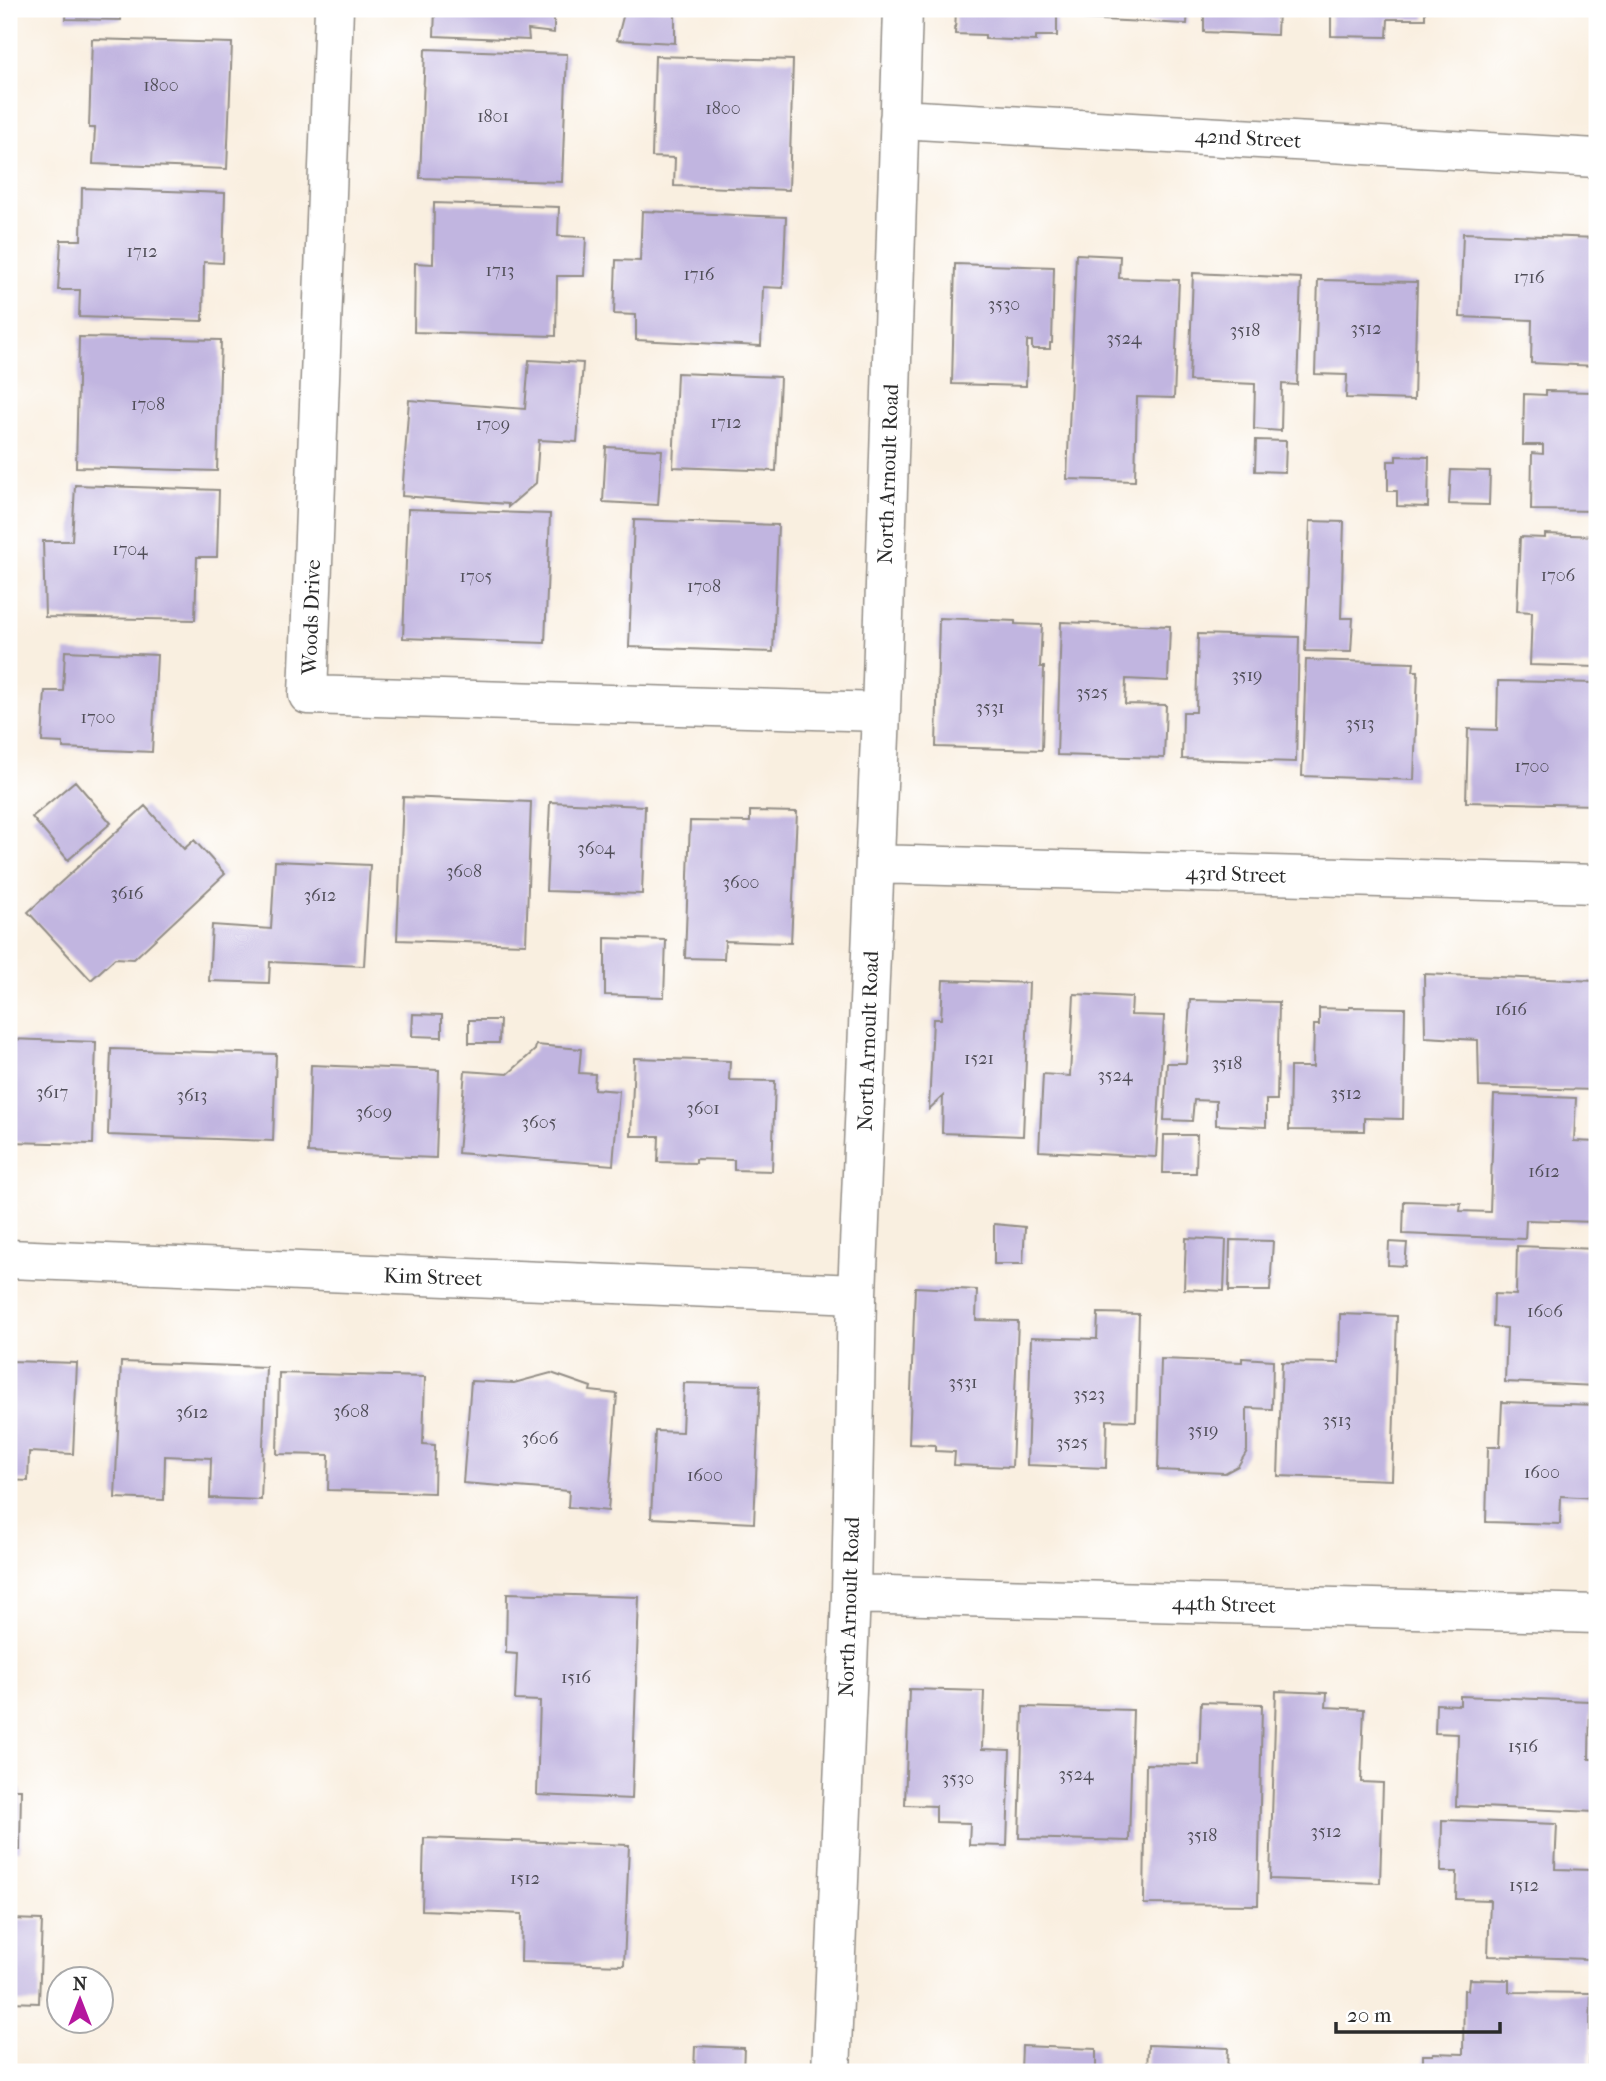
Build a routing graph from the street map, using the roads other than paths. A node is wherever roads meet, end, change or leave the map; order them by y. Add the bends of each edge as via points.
1 (334, 9) edge
2 (903, 9) edge
3 (899, 119) junction
4 (1597, 158) edge
5 (881, 712) junction
6 (875, 864) junction
7 (1597, 884) edge
8 (9, 1259) edge
9 (857, 1294) junction
10 (851, 1594) junction
11 (1597, 1614) edge
12 (831, 2072) edge

1 - 5 street, Woods Drive via 308,695
2 - 3 street, North Arnoult Road
3 - 4 street, 42nd Street
3 - 5 street, North Arnoult Road
5 - 6 street, North Arnoult Road
6 - 7 street, 43rd Street
6 - 9 street, North Arnoult Road
8 - 9 street, Kim Street
9 - 10 street, North Arnoult Road
10 - 11 street, 44th Street
10 - 12 street, North Arnoult Road

